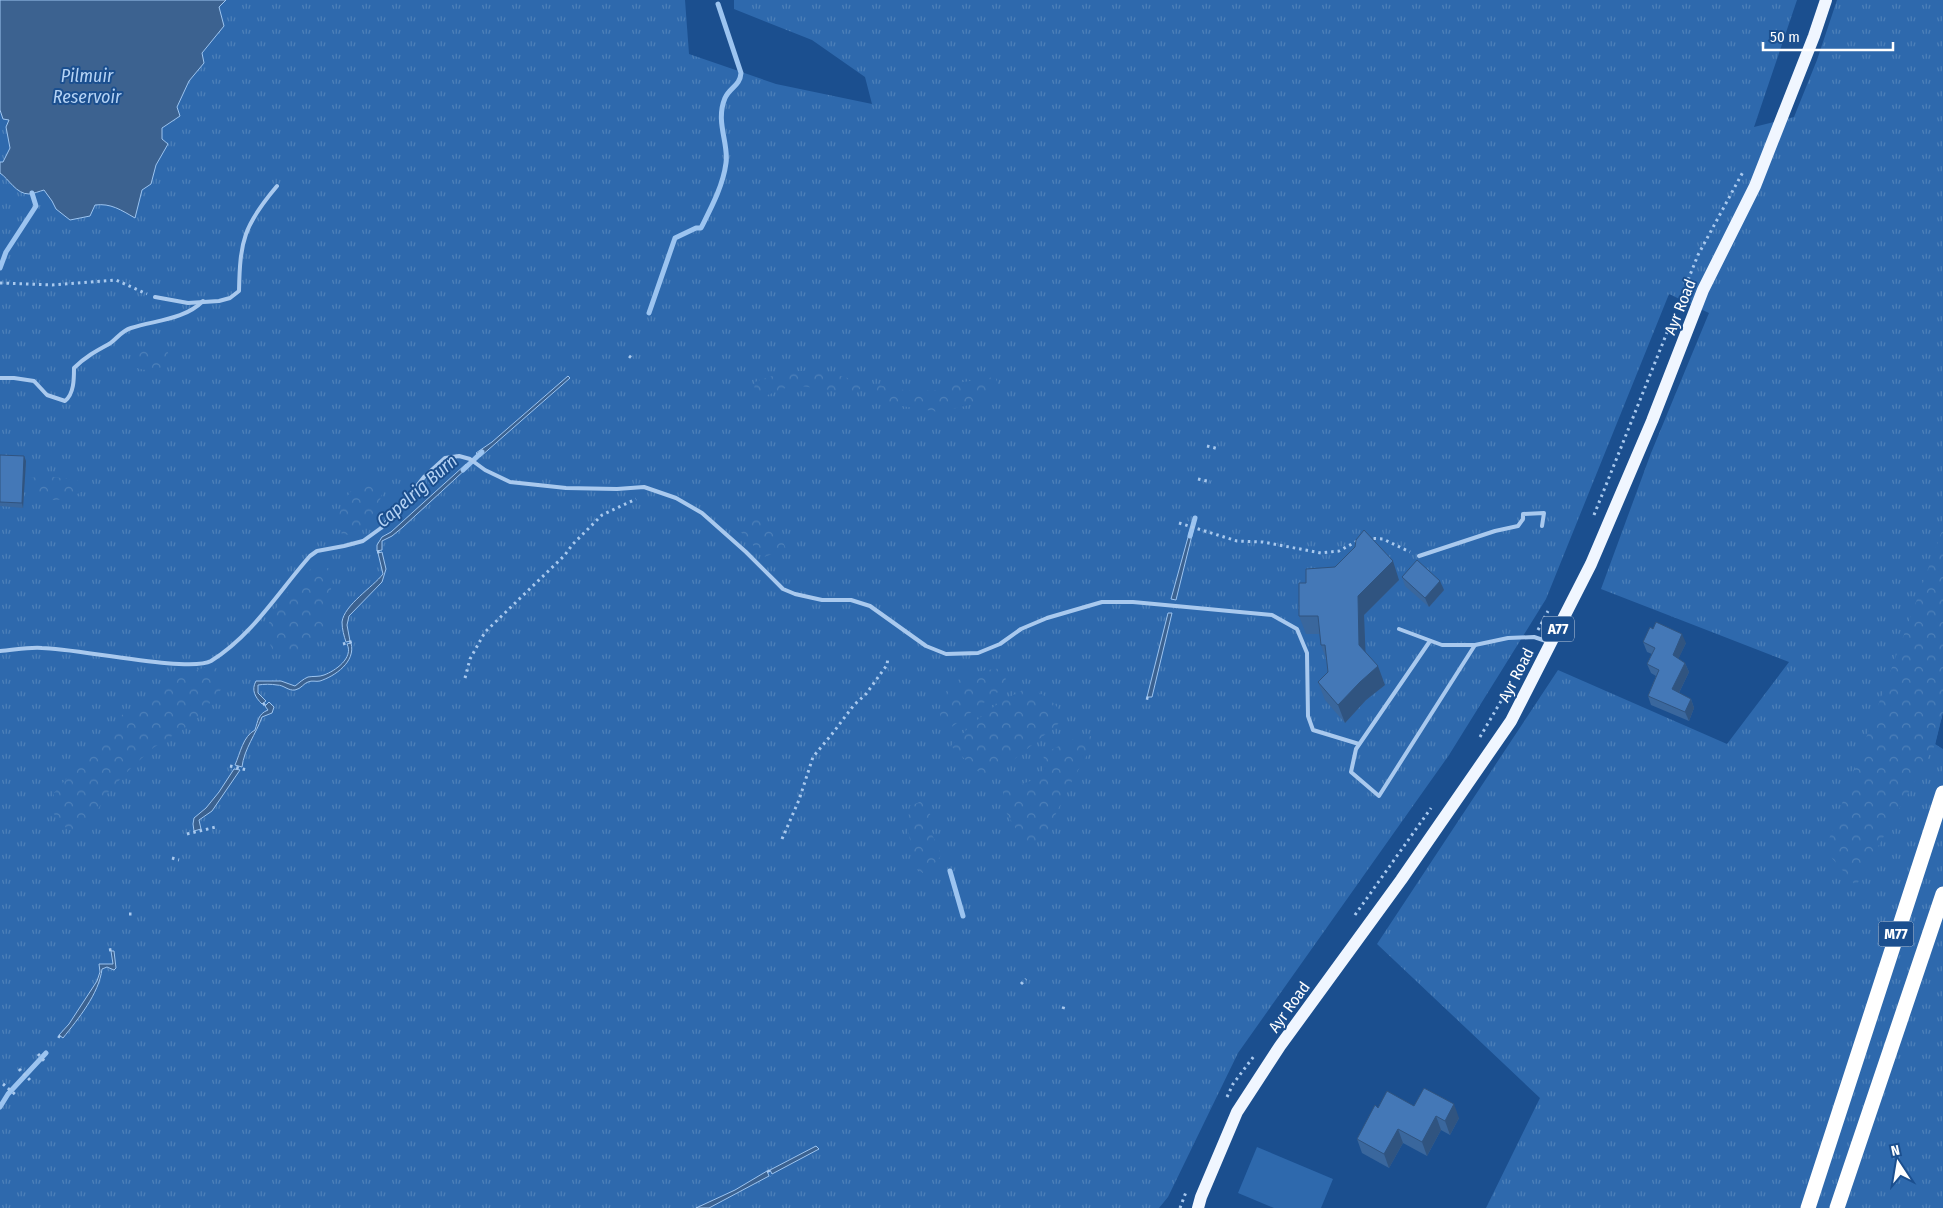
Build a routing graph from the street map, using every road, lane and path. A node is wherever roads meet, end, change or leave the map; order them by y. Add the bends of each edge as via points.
1 (1826, 0) edge
2 (1747, 162) dead end
3 (277, 186) dead end
4 (0, 283) edge
5 (155, 297) joint
6 (203, 301) junction
7 (0, 378) edge
8 (1208, 446) dead end
9 (1218, 449) dead end
10 (1199, 479) dead end
11 (1210, 482) dead end
12 (652, 490) junction
13 (1592, 519) dead end
14 (1179, 523) dead end
15 (1542, 526) dead end
16 (383, 551) dead end
17 (376, 552) dead end
18 (1410, 552) dead end
19 (1419, 556) dead end
20 (1552, 604) dead end
21 (1399, 629) dead end
22 (1534, 637) junction
23 (1430, 641) junction
24 (352, 642) dead end
25 (1551, 643) junction
26 (344, 644) dead end
27 (1474, 645) junction
28 (0, 652) edge
29 (888, 657) dead end
30 (1516, 677) dead end
31 (465, 678) dead end
32 (1146, 698) dead end
33 (1152, 699) dead end
34 (268, 701) dead end
35 (263, 705) dead end
36 (1476, 743) dead end
37 (1359, 744) junction
38 (232, 766) dead end
39 (247, 770) dead end
40 (1943, 793) edge
41 (1436, 800) dead end
42 (216, 827) dead end
43 (187, 834) dead end
44 (782, 839) dead end
45 (172, 858) dead end
46 (179, 860) dead end
47 (1943, 894) edge
48 (129, 914) dead end
49 (135, 914) dead end
50 (1350, 922) dead end
51 (115, 949) dead end
52 (109, 950) dead end
53 (1026, 979) dead end
54 (1021, 984) dead end
55 (1066, 1003) dead end
56 (1063, 1009) dead end
57 (58, 1036) dead end
58 (63, 1039) dead end
59 (1257, 1052) dead end
60 (19, 1069) dead end
61 (31, 1081) dead end
62 (3, 1084) dead end
63 (17, 1096) dead end
64 (1226, 1101) dead end
65 (768, 1170) dead end
66 (771, 1176) dead end
67 (1187, 1189) dead end
68 (1180, 1208) edge
69 (1198, 1208) edge
70 (1808, 1208) edge
71 (1837, 1208) edge

1 - 25 main road, Ayr Road / A77 via 1754,186 1703,290 1591,564
2 - 13 path via 1698,255
3 - 6 lane via 249,223 243,241 239,291 230,298
4 - 5 path via 43,285 116,280
5 - 6 lane via 188,303
6 - 7 lane via 168,320 129,329 90,354 74,368 72,389 65,401 47,395 34,381
8 - 9 path
10 - 11 path
12 - 28 lane via 644,487 566,488 510,482 470,459 459,456 445,458 424,477 381,528 363,541 317,551 310,556 246,633 209,662 175,665 41,648
12 - 31 path via 602,515 484,632 470,659
12 - 37 lane via 676,498 702,513 783,589 822,600 851,600 870,606 926,646 946,654 978,653 1047,618 1102,602 1272,615 1297,629 1307,653 1308,716 1314,730
14 - 18 path via 1237,542 1321,553 1339,551 1363,538 1373,537
15 - 19 lane via 1544,513 1523,514 1518,526
16 - 17 path
20 - 22 path
21 - 23 lane
22 - 25 lane
22 - 27 lane
23 - 27 lane via 1442,645
23 - 37 lane
24 - 26 path
25 - 69 main road, Ayr Road / A77 via 1510,721 1401,880 1280,1046 1237,1112
27 - 37 lane via 1379,796 1350,772
29 - 44 path via 887,665 866,694 812,756 799,800
30 - 36 path
32 - 33 path
34 - 35 path
38 - 39 path
40 - 70 highway, M77
41 - 50 path
42 - 43 path
45 - 46 path
47 - 71 highway, M77
48 - 49 path
51 - 52 path
53 - 54 path
55 - 56 path
57 - 58 path
59 - 64 path via 1233,1084
60 - 61 path
62 - 63 path
65 - 66 path
67 - 68 path

